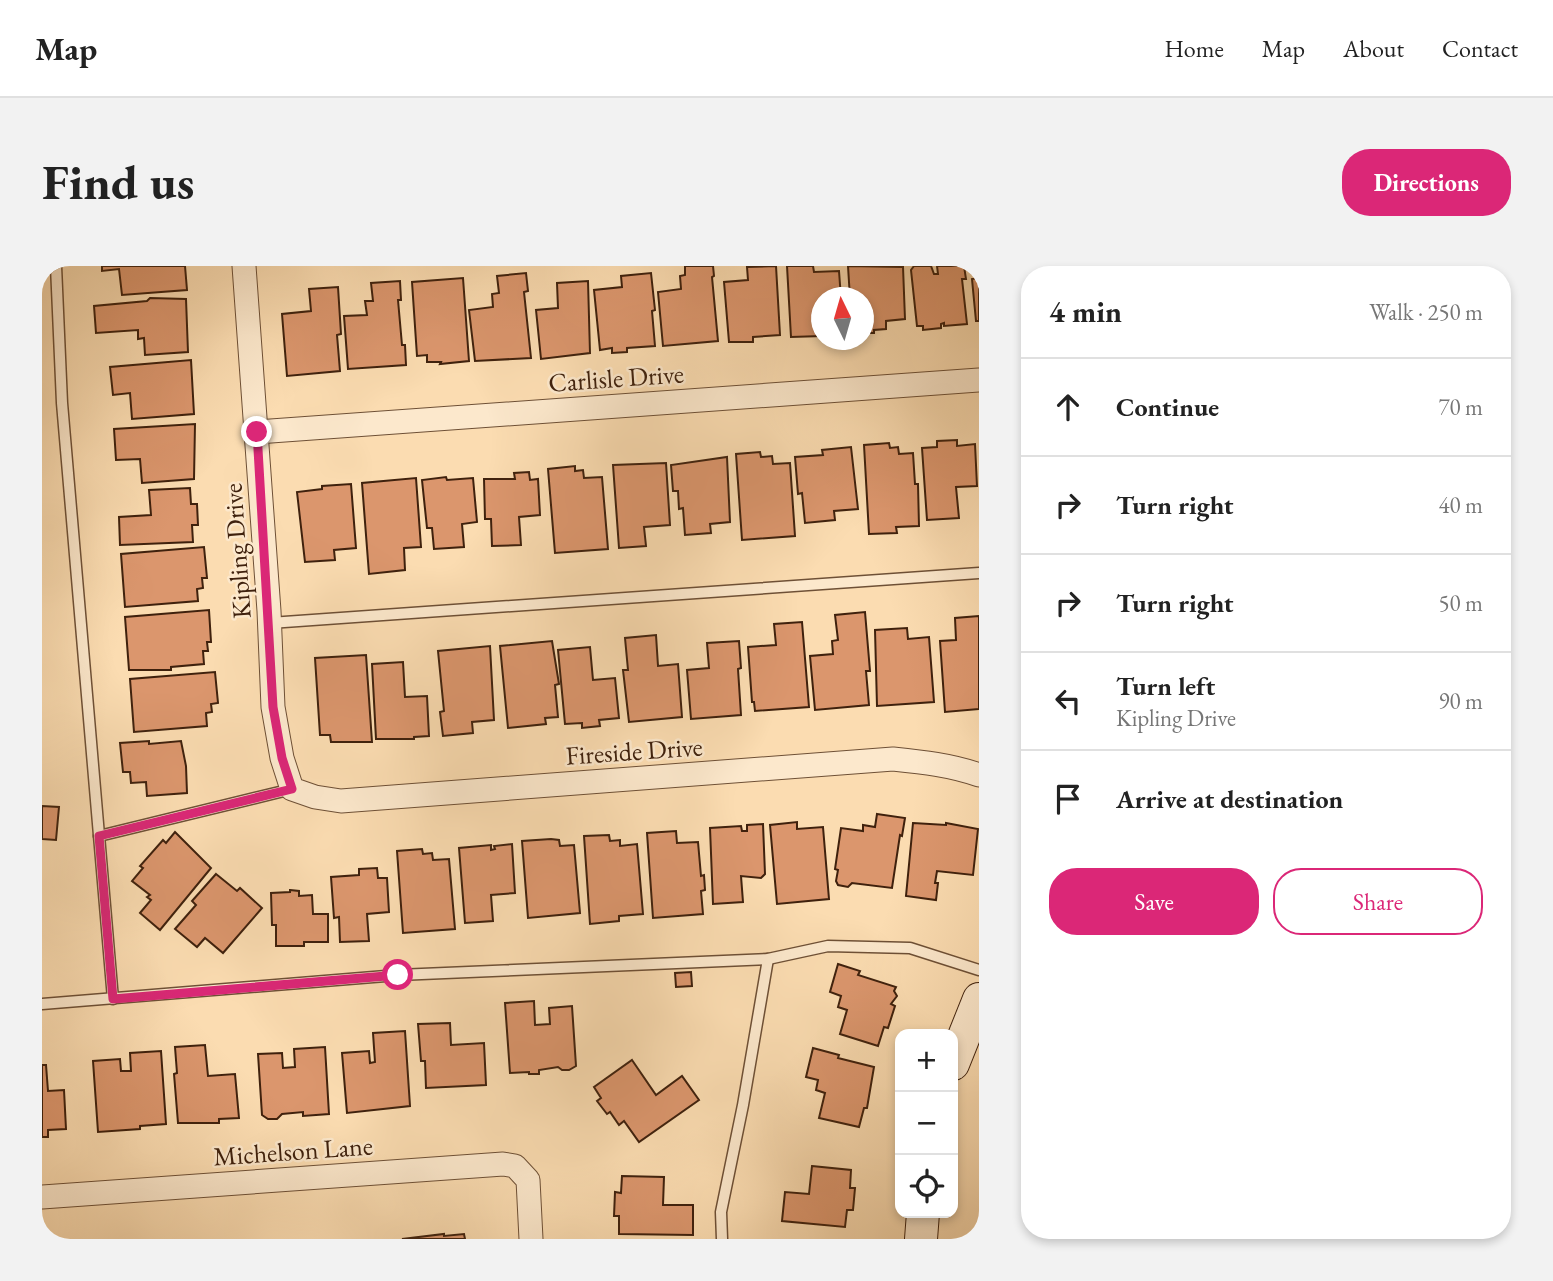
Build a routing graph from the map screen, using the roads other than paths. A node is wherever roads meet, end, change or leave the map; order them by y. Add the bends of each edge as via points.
1 (57, 266) edge
2 (244, 266) edge
3 (979, 380) edge
4 (257, 432) junction
5 (979, 573) edge
6 (270, 624) junction
7 (979, 775) edge
8 (292, 789) junction
9 (99, 836) junction
10 (768, 959) junction
11 (979, 970) edge
12 (113, 999) junction
13 (979, 999) edge
14 (42, 1004) edge
15 (958, 1052) edge
16 (42, 1197) edge
17 (923, 1218) edge
18 (530, 1239) edge
19 (722, 1239) edge
20 (921, 1239) edge

1 - 9 lane via 62,403
2 - 4 street, Kipling Drive
3 - 4 street, Carlisle Drive
4 - 6 street, Kipling Drive
5 - 6 lane
6 - 8 street, Kipling Drive via 273,707
7 - 8 street, Fireside Drive via 892,759 341,801
8 - 9 lane
9 - 12 lane
10 - 11 lane via 828,946 910,948
10 - 12 lane via 398,975
10 - 19 lane via 720,1212
12 - 14 lane
13 - 15 street
16 - 18 street, Michelson Lane via 503,1164 515,1167 528,1180
17 - 20 street

